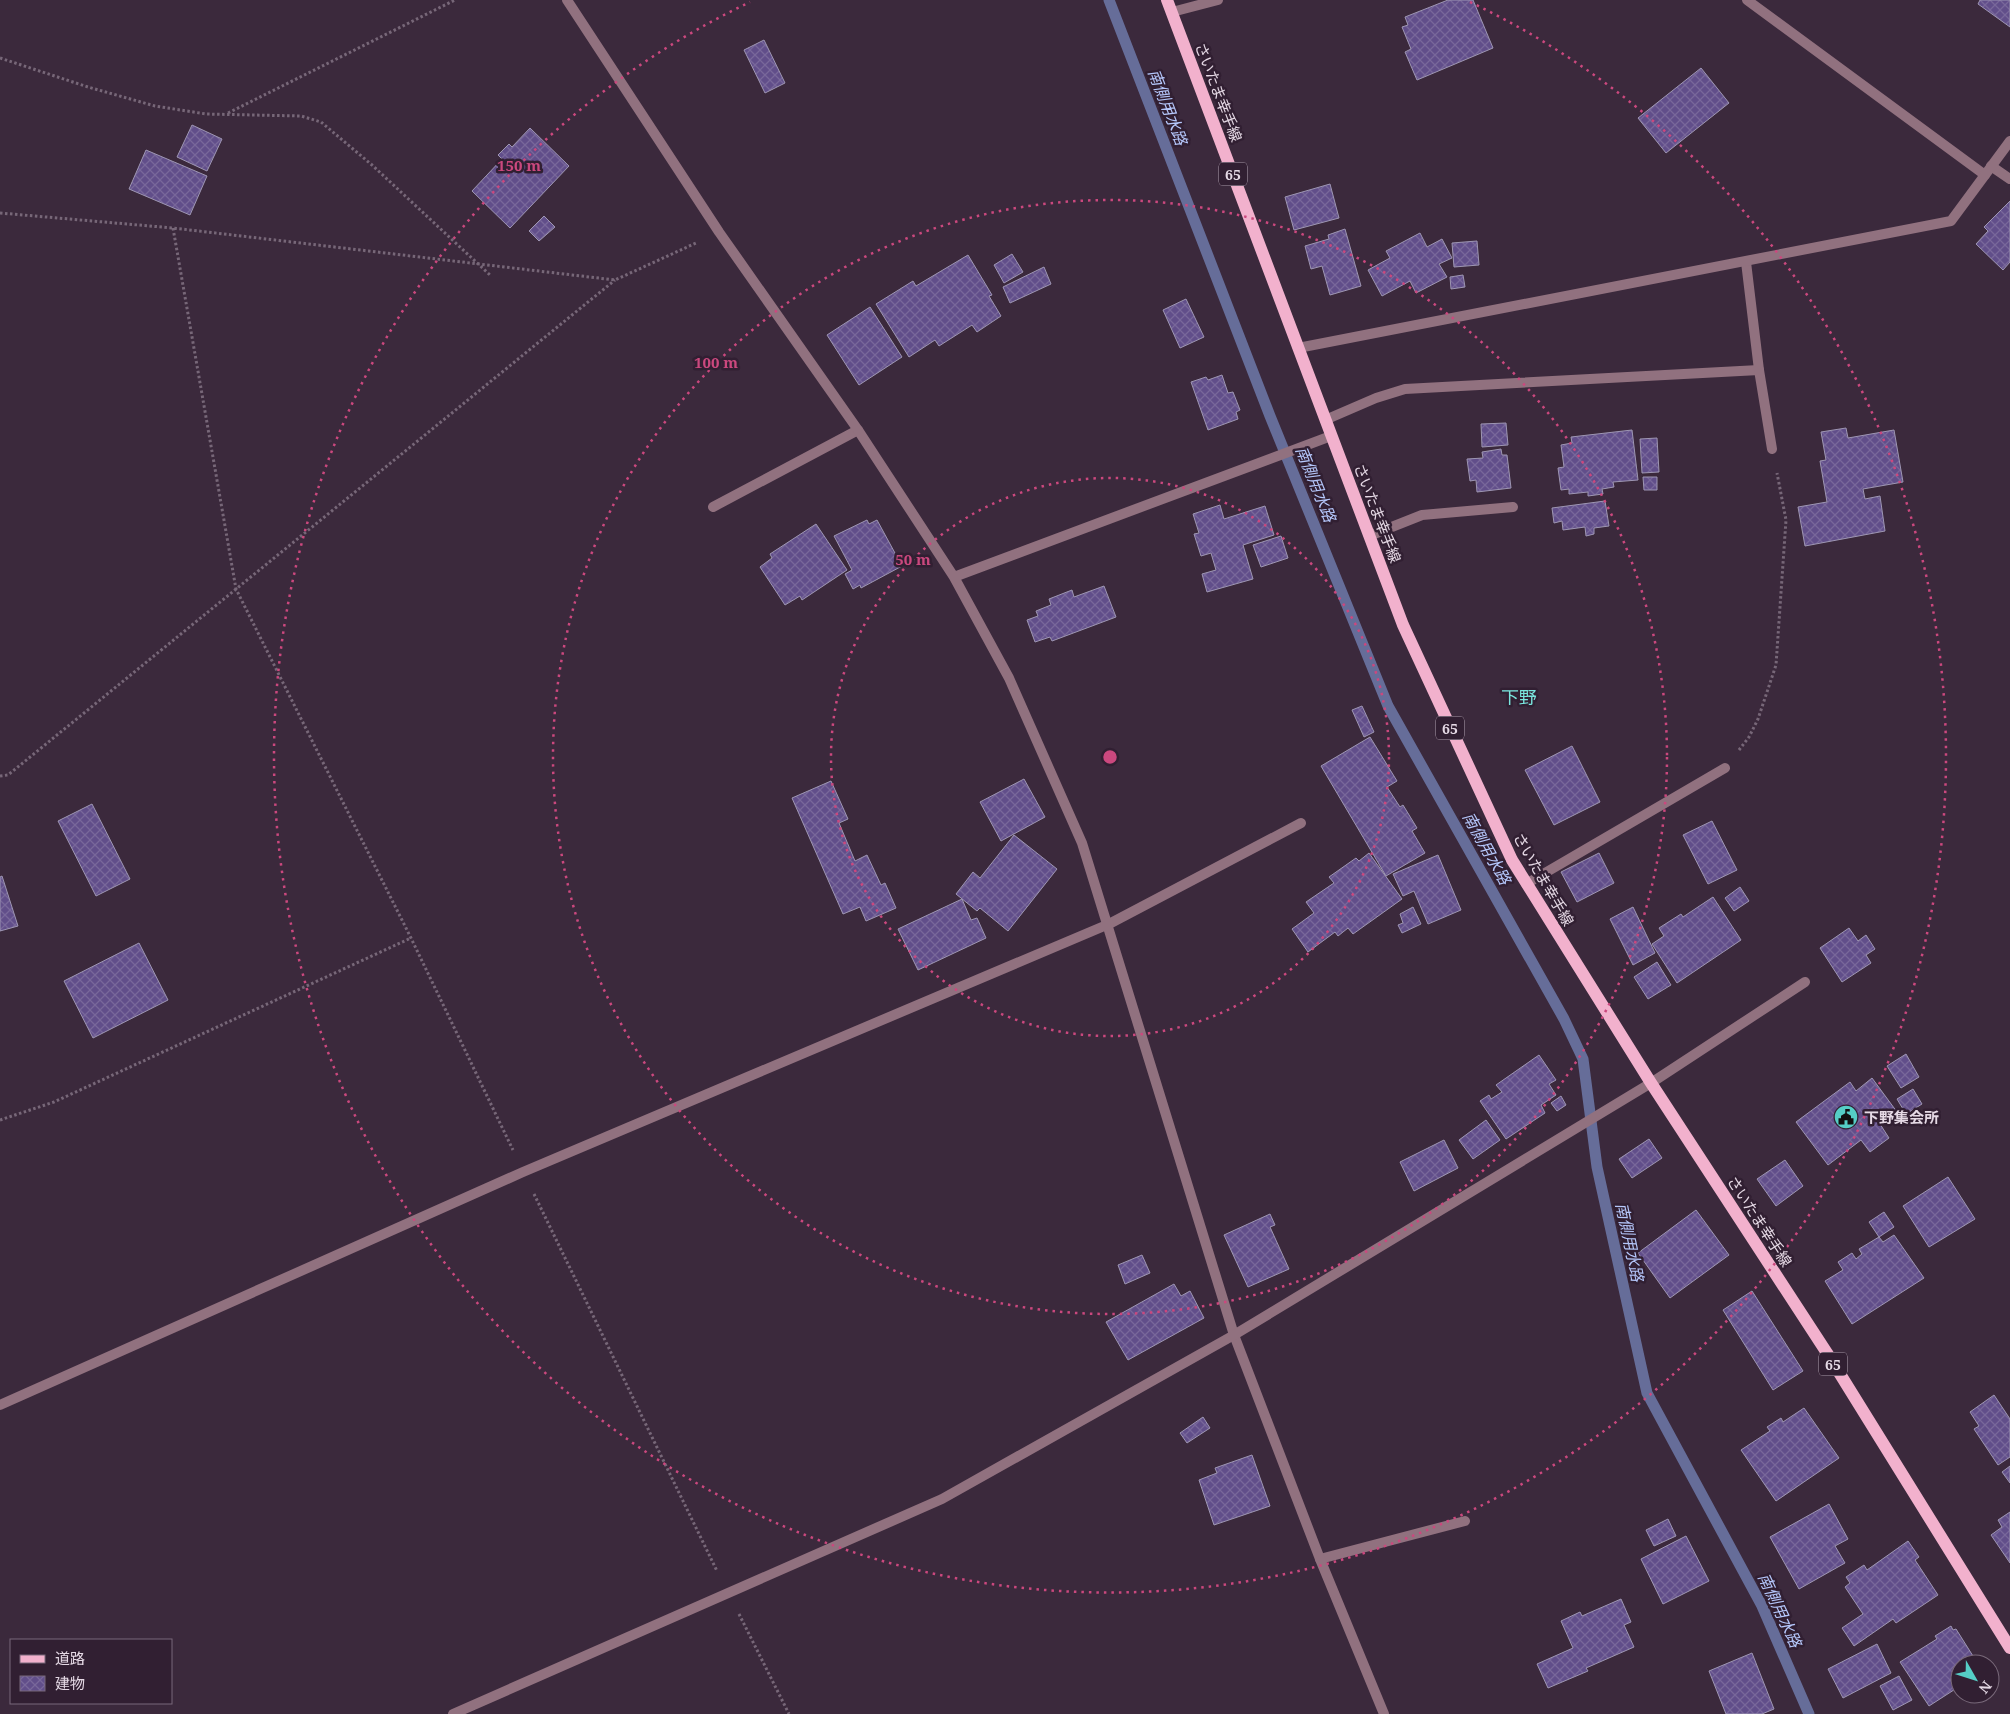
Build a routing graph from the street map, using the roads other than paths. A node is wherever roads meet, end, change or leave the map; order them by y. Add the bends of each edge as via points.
1 (567, 0) edge
2 (1218, 0) edge
3 (1747, 0) edge
4 (1169, 6) edge
5 (2010, 141) edge
6 (1991, 166) junction
7 (1985, 175) junction
8 (2010, 179) edge
9 (1746, 262) junction
10 (1298, 348) junction
11 (1759, 370) junction
12 (1325, 420) junction
13 (858, 430) junction
14 (1331, 436) junction
15 (1772, 449) road end
16 (713, 506) dead end
17 (1513, 507) dead end
18 (1369, 536) junction
19 (954, 577) junction
20 (1726, 768) road end
21 (1301, 822) dead end
22 (1526, 884) junction
23 (1108, 924) junction
24 (1805, 982) dead end
25 (1651, 1083) junction
26 (1234, 1335) junction
27 (0, 1405) edge
28 (1465, 1521) dead end
29 (1320, 1559) junction
30 (2010, 1648) edge
31 (453, 1714) edge
32 (1384, 1714) edge

1 - 13 street via 719,232
2 - 4 street
3 - 7 street
4 - 10 main road, さいたま幸手線 / 65
5 - 6 street
6 - 7 street
6 - 8 street
7 - 9 street via 1951,221
9 - 10 street
9 - 11 street
10 - 12 main road, さいたま幸手線 / 65
11 - 12 street via 1405,389
11 - 15 street
12 - 14 main road, さいたま幸手線 / 65
13 - 16 street
13 - 19 street
14 - 18 main road, さいたま幸手線 / 65
14 - 19 street
17 - 18 street via 1422,515
18 - 22 main road, さいたま幸手線 / 65 via 1403,625
19 - 23 street via 1009,678 1078,835
20 - 22 street
21 - 23 street
22 - 25 main road, さいたま幸手線 / 65
23 - 26 street
23 - 27 street via 523,1172
24 - 25 street
25 - 26 street
25 - 30 main road, さいたま幸手線 / 65 via 1827,1353
26 - 29 street
26 - 31 street via 942,1499
28 - 29 street
29 - 32 street

